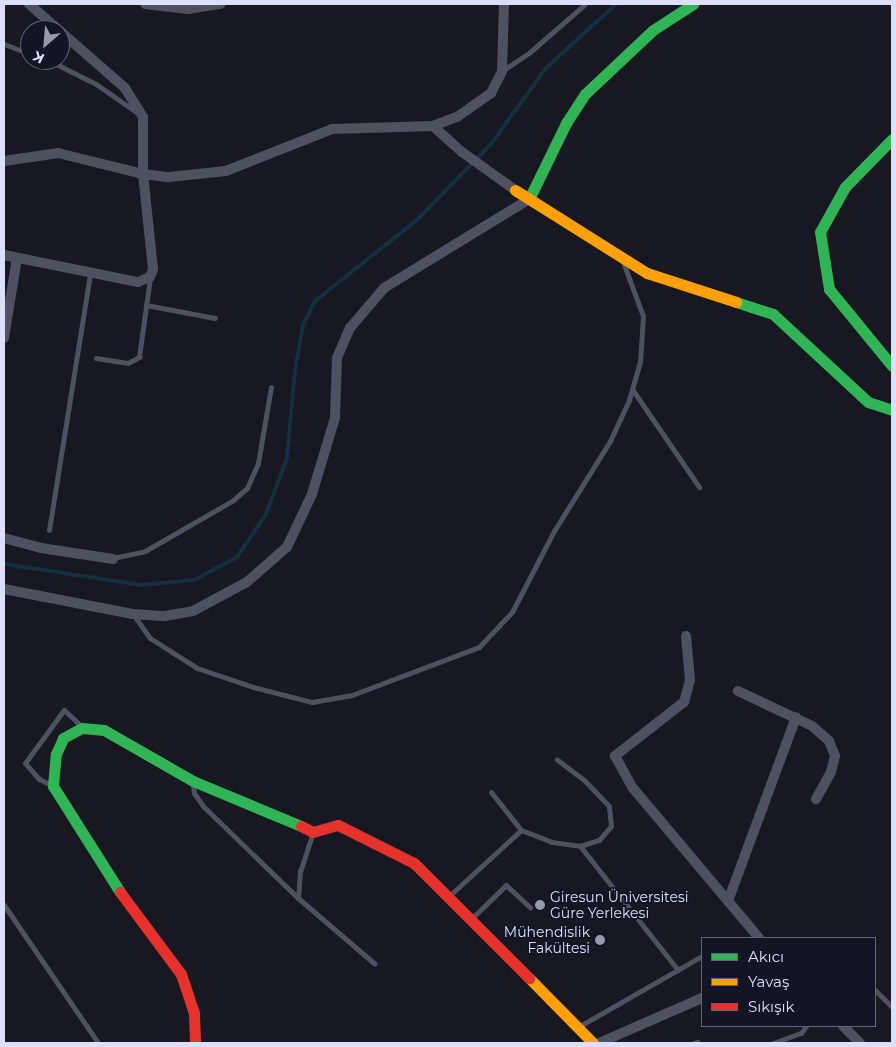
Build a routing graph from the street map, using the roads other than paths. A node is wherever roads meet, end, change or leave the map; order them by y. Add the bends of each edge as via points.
1 (145, 4) edge
2 (220, 4) edge
3 (504, 4) edge
4 (585, 4) edge
5 (693, 4) edge
6 (28, 5) edge
7 (4, 44) edge
8 (20, 50) edge
9 (68, 70) edge
10 (502, 71) junction
11 (143, 116) junction
12 (433, 126) junction
13 (892, 139) edge
14 (4, 161) edge
15 (143, 174) junction
16 (515, 190) joint
17 (529, 199) junction
18 (4, 255) edge
19 (620, 255) junction
20 (17, 258) junction
21 (90, 272) junction
22 (150, 277) junction
23 (146, 305) junction
24 (215, 318) dead end
25 (4, 338) edge
26 (96, 358) dead end
27 (892, 366) edge
28 (270, 387) dead end
29 (632, 389) junction
30 (892, 410) edge
31 (699, 487) dead end
32 (49, 530) dead end
33 (4, 538) edge
34 (112, 559) joint
35 (4, 589) edge
36 (133, 614) junction
37 (686, 636) dead end
38 (738, 691) dead end
39 (796, 718) junction
40 (83, 728) junction
41 (558, 760) dead end
42 (193, 781) junction
43 (54, 786) junction
44 (490, 792) dead end
45 (816, 799) dead end
46 (521, 830) junction
47 (313, 832) junction
48 (580, 846) junction
49 (298, 898) junction
50 (446, 898) junction
51 (728, 901) junction
52 (4, 905) edge
53 (530, 908) dead end
54 (471, 920) junction
55 (758, 937) edge
56 (701, 957) edge
57 (375, 964) dead end
58 (678, 970) junction
59 (876, 991) edge
60 (701, 998) edge
61 (892, 1007) edge
62 (578, 1027) junction
63 (805, 1027) edge
64 (844, 1027) edge
65 (98, 1043) edge
66 (195, 1043) edge
67 (593, 1043) edge
68 (599, 1043) edge
69 (773, 1043) edge
70 (860, 1043) edge

1 - 2 street via 188,9
3 - 10 street
4 - 10 lane via 530,52
5 - 17 street via 653,30 585,94 566,123
6 - 11 street via 73,39 126,88
7 - 8 lane
9 - 11 lane via 96,84
10 - 12 street via 491,94 457,117
11 - 15 street
12 - 15 street via 332,129 226,171 169,177
12 - 16 street via 462,152
13 - 27 street via 845,188 820,232 829,289
14 - 15 street via 58,153
15 - 22 street via 153,269
16 - 17 street
17 - 19 street
17 - 36 street via 384,288 350,328 338,358 335,418 312,494 287,547 247,582 193,612 165,616
18 - 20 street
19 - 29 lane via 644,316 640,362
19 - 30 street via 647,273 772,314 868,402
20 - 21 street
20 - 25 street
21 - 22 street via 138,282
21 - 32 lane
22 - 23 lane
23 - 24 lane
23 - 26 lane via 139,357 128,363
28 - 34 lane via 258,462 247,488 145,551
29 - 31 lane
29 - 36 lane via 610,442 554,531 512,612 479,647 352,695 312,702 197,668 150,638
33 - 34 street via 40,548
35 - 36 street
37 - 51 street via 690,680 684,702 615,756 632,787
38 - 39 street
39 - 45 street via 828,741 835,756 831,772
39 - 51 street
40 - 42 street via 104,730
40 - 43 street via 63,738 56,754
40 - 43 lane via 64,710 25,763 39,779
41 - 48 lane via 584,780 609,806 611,826 599,840
42 - 47 street via 276,813
42 - 49 lane via 194,793 202,806
43 - 66 street via 123,897 181,974 194,1013
44 - 46 lane
46 - 48 lane via 552,842
46 - 50 lane
47 - 49 lane via 300,872
47 - 50 street via 338,825 414,863
48 - 58 lane
49 - 57 lane
50 - 54 street
51 - 55 street
52 - 65 lane
53 - 54 lane via 506,885
54 - 62 street
56 - 58 lane
58 - 62 lane
59 - 61 lane
60 - 68 street
62 - 67 street
63 - 69 lane via 802,1033
64 - 70 street

